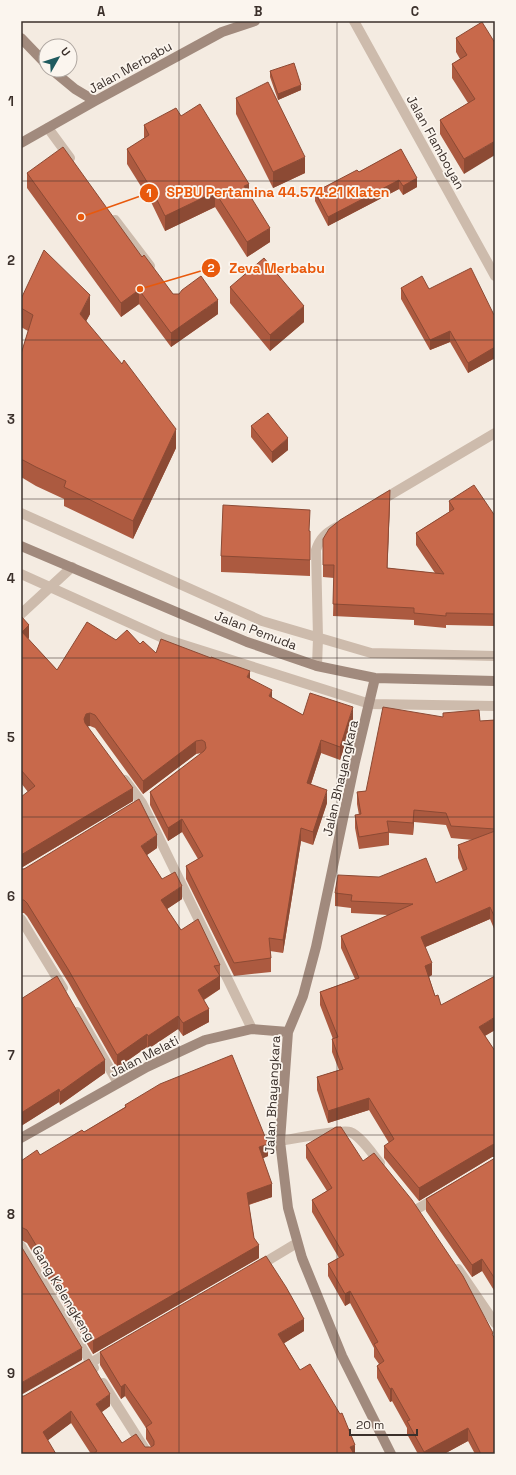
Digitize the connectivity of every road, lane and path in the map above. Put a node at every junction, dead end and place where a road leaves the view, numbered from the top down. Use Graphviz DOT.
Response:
graph roads {
  1 [pos="255,21"];
  2 [pos="354,21"];
  3 [pos="21,38"];
  4 [pos="38,56"];
  5 [pos="62,78"];
  6 [pos="95,101"];
  7 [pos="48,128"];
  8 [pos="21,143"];
  9 [pos="75,165"];
  10 [pos="108,209"];
  11 [pos="154,272"];
  12 [pos="495,276"];
  13 [pos="495,433"];
  14 [pos="369,508"];
  15 [pos="21,513"];
  16 [pos="342,523"];
  17 [pos="21,546"];
  18 [pos="72,567"];
  19 [pos="21,574"];
  20 [pos="50,587"];
  21 [pos="21,614"];
  22 [pos="318,638"];
  23 [pos="495,656"];
  24 [pos="317,666"];
  25 [pos="376,678"];
  26 [pos="495,681"];
  27 [pos="370,704"];
  28 [pos="495,706"];
  29 [pos="120,774"];
  30 [pos="21,919"];
  31 [pos="252,1029"];
  32 [pos="288,1032"];
  33 [pos="118,1083"];
  34 [pos="21,1138"];
  35 [pos="280,1141"];
  36 [pos="384,1168"];
  37 [pos="450,1190"];
  38 [pos="417,1209"];
  39 [pos="298,1243"];
  40 [pos="21,1246"];
  41 [pos="452,1260"];
  42 [pos="249,1271"];
  43 [pos="495,1323"];
  44 [pos="118,1347"];
  45 [pos="91,1363"];
  46 [pos="72,1374"];
  47 [pos="148,1454"];
  48 [pos="391,1454"];
  1 -- 6 [label="street, Jalan Merbabu"];
  2 -- 12 [label="street, Jalan Flamboyan"];
  3 -- 4 [label="street"];
  5 -- 6 [label="street"];
  6 -- 7 [label="street, Jalan Merbabu"];
  7 -- 8 [label="street, Jalan Merbabu"];
  7 -- 9 [label="street"];
  10 -- 11 [label="street"];
  13 -- 14 [label="street"];
  15 -- 22 [label="street"];
  16 -- 22 [label="street"];
  17 -- 18 [label="street, Jalan Pemuda"];
  18 -- 20 [label="street"];
  18 -- 24 [label="street, Jalan Pemuda"];
  19 -- 20 [label="street"];
  20 -- 21 [label="street"];
  20 -- 27 [label="street"];
  22 -- 23 [label="street"];
  22 -- 24 [label="street"];
  24 -- 25 [label="street, Jalan Pemuda"];
  25 -- 26 [label="street, Jalan Pemuda"];
  25 -- 27 [label="street, Jalan Bhayangkara"];
  27 -- 28 [label="street"];
  27 -- 32 [label="street, Jalan Bhayangkara"];
  29 -- 31 [label="street"];
  30 -- 33 [label="street"];
  31 -- 32 [label="street, Jalan Melati"];
  31 -- 33 [label="street, Jalan Melati"];
  32 -- 35 [label="street, Jalan Bhayangkara"];
  33 -- 34 [label="street, Jalan Melati"];
  35 -- 36 [label="street"];
  35 -- 39 [label="street, Jalan Bhayangkara"];
  37 -- 38 [label="street"];
  39 -- 42 [label="street"];
  39 -- 48 [label="street, Jalan Bhayangkara"];
  40 -- 45 [label="street, Gang Kelengkeng"];
  41 -- 43 [label="street"];
  44 -- 45 [label="street"];
  45 -- 46 [label="street"];
  45 -- 47 [label="street, Gang Kelengkeng"];
}
